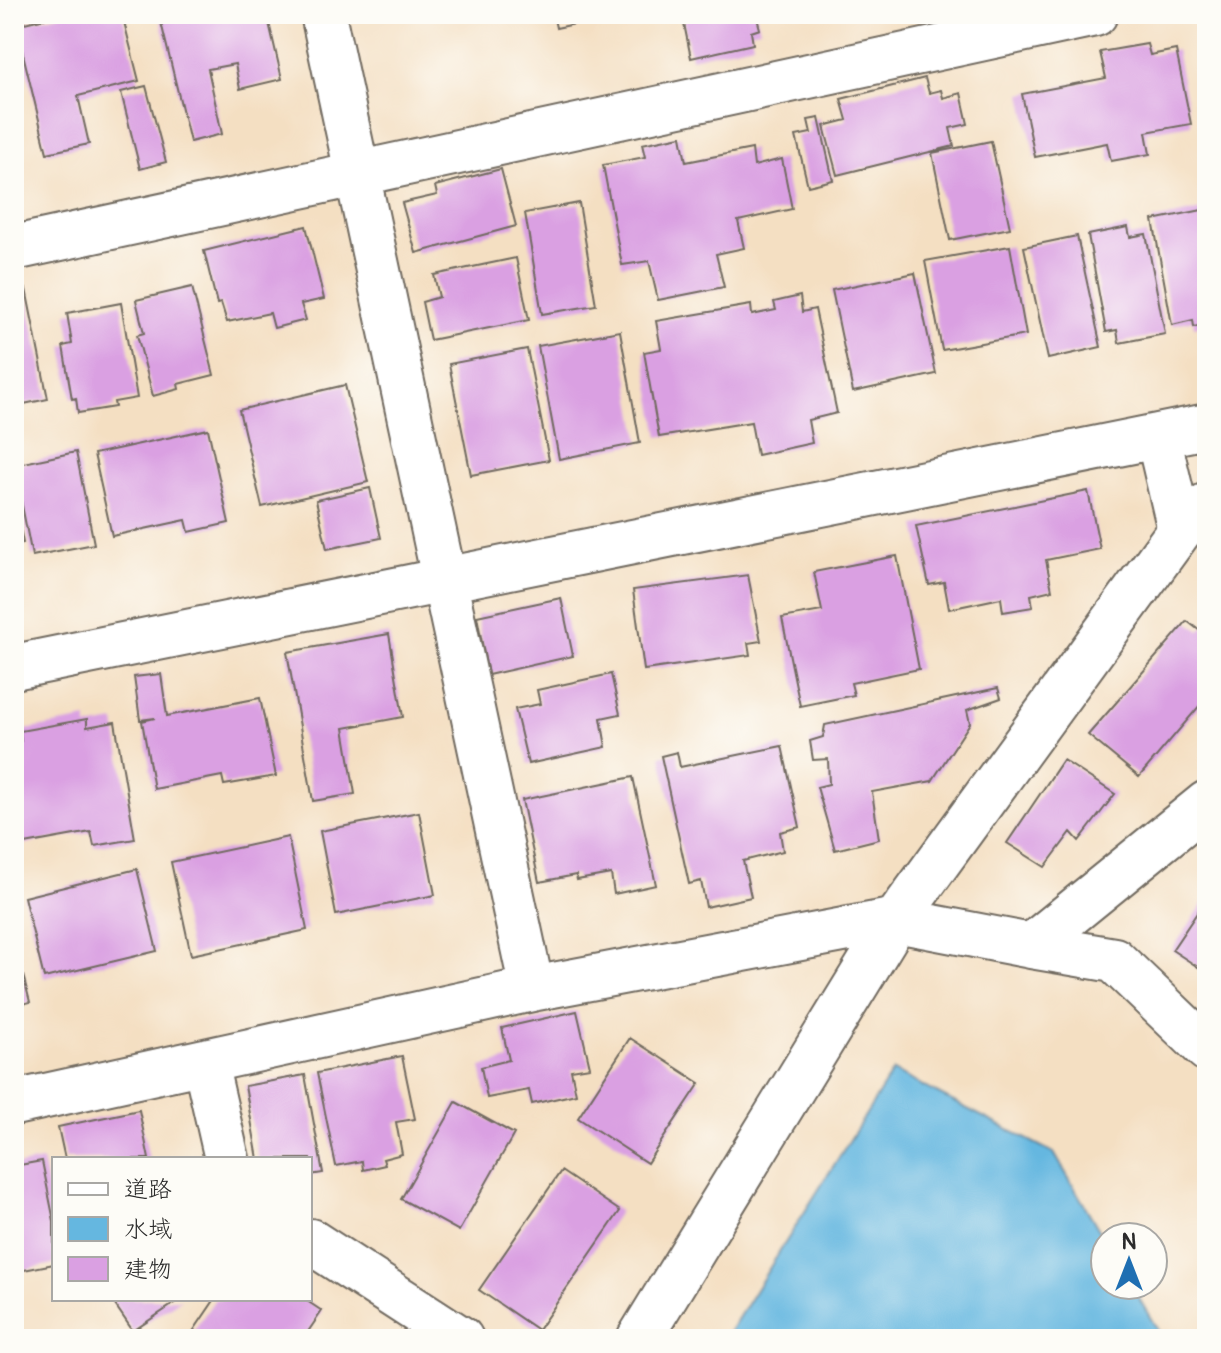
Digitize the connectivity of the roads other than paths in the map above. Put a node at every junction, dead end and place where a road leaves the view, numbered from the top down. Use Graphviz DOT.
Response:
graph roads {
  1 [pos="323,14"];
  2 [pos="1095,14"];
  3 [pos="358,175"];
  4 [pos="14,248"];
  5 [pos="1207,426"];
  6 [pos="1158,436"];
  7 [pos="1193,517"];
  8 [pos="444,581"];
  9 [pos="14,667"];
  10 [pos="1200,818"];
  11 [pos="896,920"];
  12 [pos="1031,946"];
  13 [pos="532,989"];
  14 [pos="1207,1049"];
  15 [pos="205,1062"];
  16 [pos="14,1103"];
  17 [pos="227,1157"];
  18 [pos="312,1242"];
  19 [pos="461,1339"];
  20 [pos="639,1339"];
  1 -- 3 [label="street"];
  2 -- 3 [label="street"];
  3 -- 4 [label="street"];
  3 -- 8 [label="street"];
  5 -- 6 [label="street"];
  6 -- 7 [label="street"];
  6 -- 8 [label="street"];
  7 -- 11 [label="street"];
  8 -- 9 [label="street"];
  8 -- 13 [label="street"];
  10 -- 12 [label="street"];
  11 -- 12 [label="street"];
  11 -- 13 [label="street"];
  11 -- 20 [label="street"];
  12 -- 14 [label="street"];
  13 -- 15 [label="street"];
  15 -- 16 [label="street"];
  15 -- 17 [label="street"];
  18 -- 19 [label="street"];
}
